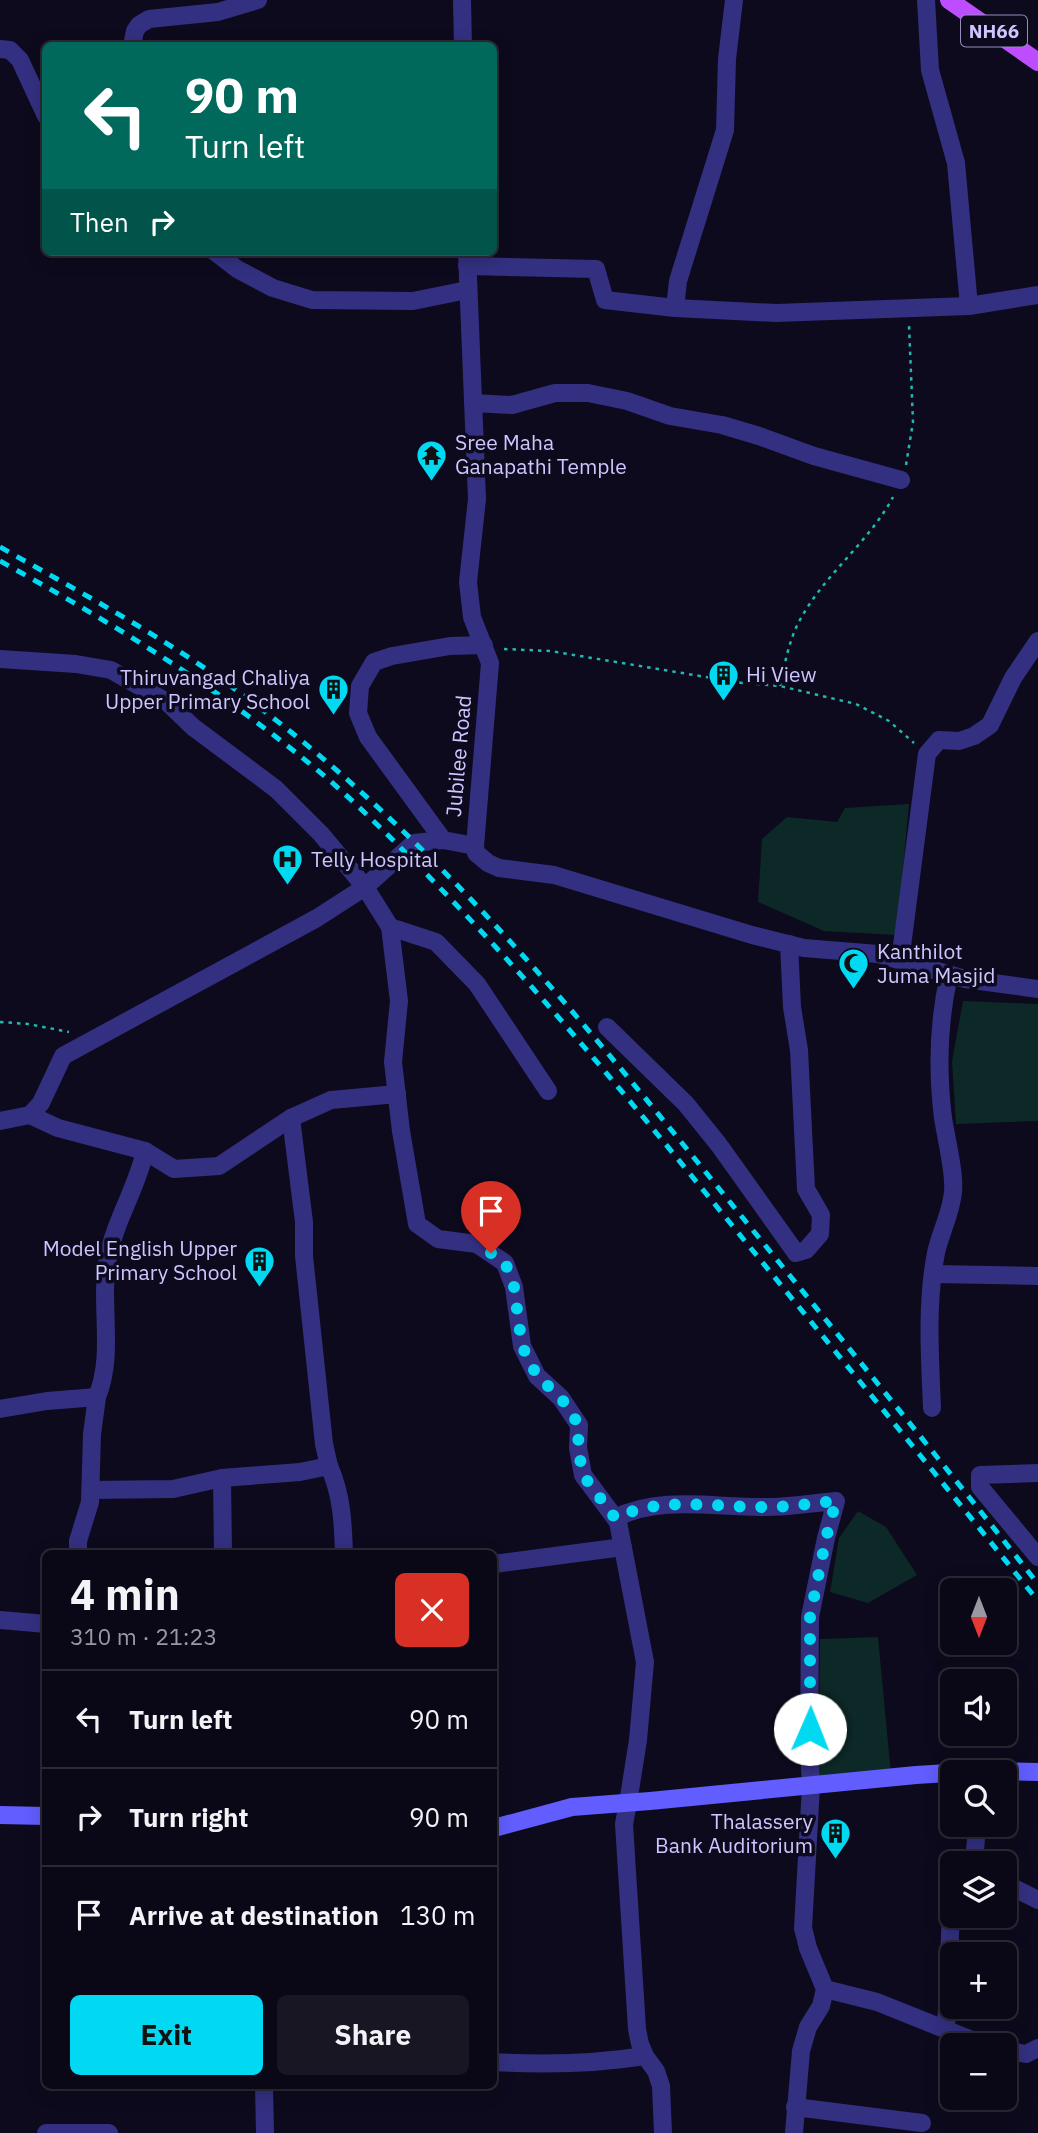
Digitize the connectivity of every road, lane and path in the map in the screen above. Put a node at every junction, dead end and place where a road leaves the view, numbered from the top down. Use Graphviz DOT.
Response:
graph roads {
  1 [pos="258,0"];
  2 [pos="462,0"];
  3 [pos="734,0"];
  4 [pos="926,0"];
  5 [pos="949,0"];
  6 [pos="133,42"];
  7 [pos="463,42"];
  8 [pos="0,49"];
  9 [pos="1038,62"];
  10 [pos="42,107"];
  11 [pos="220,256"];
  12 [pos="467,259"];
  13 [pos="467,290"];
  14 [pos="1038,295"];
  15 [pos="970,306"];
  16 [pos="676,308"];
  17 [pos="908,308"];
  18 [pos="473,403"];
  19 [pos="901,480"];
  20 [pos="1038,640"];
  21 [pos="484,645"];
  22 [pos="0,659"];
  23 [pos="780,686"];
  24 [pos="927,754"];
  25 [pos="443,840"];
  26 [pos="475,846"];
  27 [pos="365,887"];
  28 [pos="390,927"];
  29 [pos="789,944"];
  30 [pos="900,961"];
  31 [pos="949,975"];
  32 [pos="1038,989"];
  33 [pos="0,1022"];
  34 [pos="607,1027"];
  35 [pos="69,1032"];
  36 [pos="548,1091"];
  37 [pos="397,1094"];
  38 [pos="30,1115"];
  39 [pos="291,1118"];
  40 [pos="0,1121"];
  41 [pos="145,1151"];
  42 [pos="934,1274"];
  43 [pos="1038,1276"];
  44 [pos="97,1397"];
  45 [pos="932,1408"];
  46 [pos="0,1409"];
  47 [pos="329,1466"];
  48 [pos="1038,1473"];
  49 [pos="222,1478"];
  50 [pos="91,1490"];
  51 [pos="615,1518"];
  52 [pos="623,1546"];
  53 [pos="78,1550"];
  54 [pos="223,1550"];
  55 [pos="344,1550"];
  56 [pos="1038,1557"];
  57 [pos="497,1564"];
  58 [pos="0,1620"];
  59 [pos="42,1623"];
  60 [pos="1017,1772"];
  61 [pos="1038,1772"];
  62 [pos="940,1775"];
  63 [pos="811,1786"];
  64 [pos="628,1803"];
  65 [pos="0,1815"];
  66 [pos="42,1816"];
  67 [pos="497,1827"];
  68 [pos="1017,1890"];
  69 [pos="1038,1900"];
  70 [pos="950,1928"];
  71 [pos="825,1989"];
  72 [pos="946,2029"];
  73 [pos="956,2033"];
  74 [pos="1038,2048"];
  75 [pos="1017,2052"];
  76 [pos="645,2056"];
  77 [pos="497,2062"];
  78 [pos="264,2089"];
  79 [pos="795,2107"];
  80 [pos="922,2123"];
  81 [pos="46,2133"];
  82 [pos="109,2133"];
  83 [pos="265,2133"];
  84 [pos="663,2133"];
  85 [pos="794,2133"];
  1 -- 6 [label="street"];
  2 -- 7 [label="street"];
  3 -- 16 [label="street"];
  4 -- 15 [label="street"];
  5 -- 9 [label="main road, NH66"];
  8 -- 10 [label="street"];
  11 -- 13 [label="street"];
  12 -- 13 [label="street, Jubilee Road"];
  12 -- 16 [label="street"];
  13 -- 18 [label="street, Jubilee Road"];
  14 -- 15 [label="street"];
  15 -- 17 [label="street"];
  16 -- 17 [label="street"];
  17 -- 19 [label="path"];
  18 -- 19 [label="street"];
  18 -- 21 [label="street, Jubilee Road"];
  19 -- 23 [label="path"];
  20 -- 24 [label="street"];
  21 -- 23 [label="path"];
  21 -- 25 [label="street"];
  21 -- 26 [label="street, Jubilee Road"];
  22 -- 27 [label="street"];
  23 -- 24 [label="path"];
  24 -- 30 [label="street"];
  25 -- 26 [label="street"];
  25 -- 27 [label="street"];
  26 -- 29 [label="street, Jubilee Road"];
  27 -- 28 [label="street"];
  27 -- 38 [label="street"];
  28 -- 36 [label="street"];
  28 -- 37 [label="street"];
  29 -- 30 [label="street, Jubilee Road"];
  29 -- 34 [label="street"];
  30 -- 31 [label="street, Jubilee Road"];
  31 -- 32 [label="street, Jubilee Road"];
  31 -- 42 [label="street"];
  33 -- 35 [label="path"];
  37 -- 39 [label="street"];
  37 -- 51 [label="street"];
  38 -- 40 [label="street"];
  38 -- 41 [label="street"];
  39 -- 41 [label="street"];
  39 -- 47 [label="street"];
  41 -- 44 [label="street"];
  42 -- 43 [label="street"];
  42 -- 45 [label="street"];
  44 -- 46 [label="street"];
  44 -- 50 [label="street"];
  47 -- 49 [label="street"];
  47 -- 55 [label="street"];
  48 -- 56 [label="street"];
  49 -- 50 [label="street"];
  49 -- 54 [label="street"];
  50 -- 53 [label="street"];
  51 -- 52 [label="street"];
  51 -- 63 [label="street"];
  52 -- 57 [label="street"];
  52 -- 64 [label="street"];
  58 -- 59 [label="street"];
  60 -- 61 [label="main road"];
  62 -- 63 [label="main road"];
  63 -- 64 [label="main road"];
  63 -- 71 [label="street"];
  64 -- 67 [label="main road"];
  64 -- 76 [label="street"];
  65 -- 66 [label="main road"];
  68 -- 69 [label="street"];
  70 -- 72 [label="street"];
  71 -- 72 [label="street"];
  71 -- 79 [label="street"];
  72 -- 73 [label="street"];
  74 -- 75 [label="street"];
  76 -- 77 [label="street"];
  76 -- 84 [label="street"];
  78 -- 83 [label="street"];
  79 -- 80 [label="street"];
  79 -- 85 [label="street"];
  81 -- 82 [label="street"];
}
